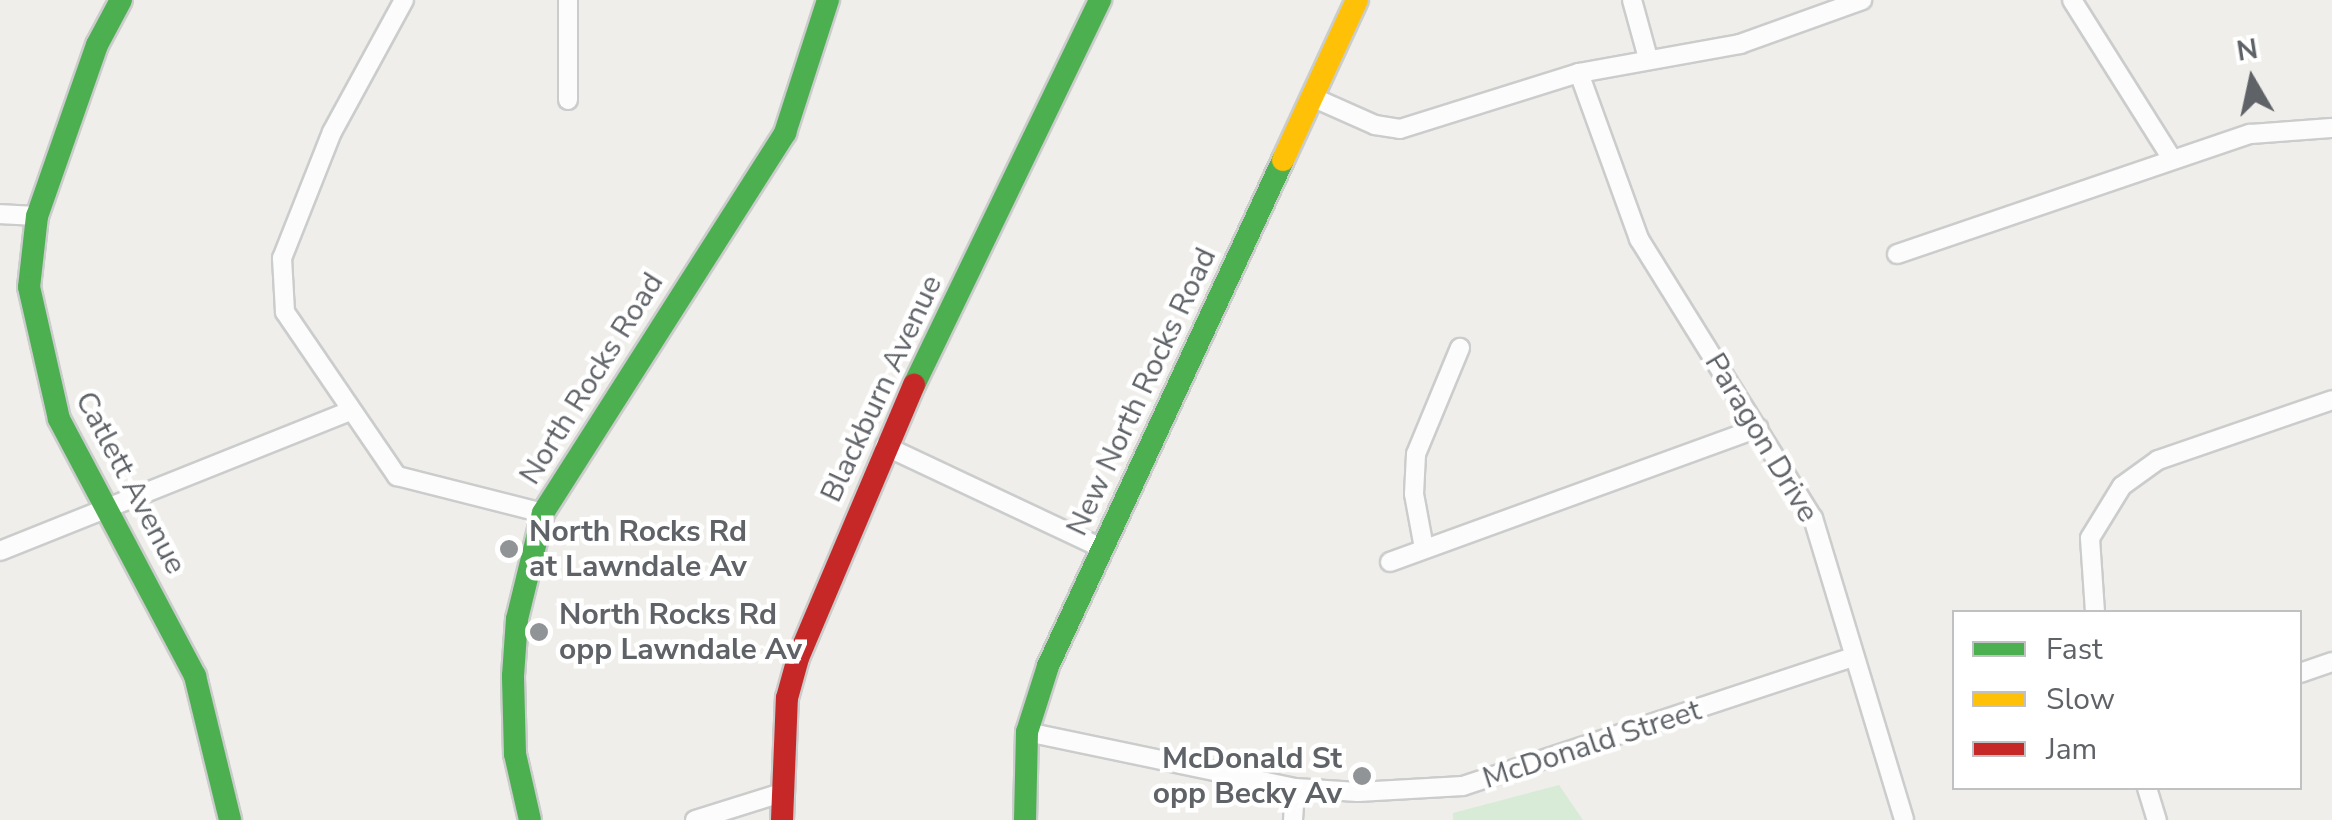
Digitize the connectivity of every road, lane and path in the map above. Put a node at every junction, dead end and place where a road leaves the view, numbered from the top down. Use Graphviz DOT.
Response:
graph roads {
  1 [pos="121,0"];
  2 [pos="404,0"];
  3 [pos="568,0"];
  4 [pos="828,0"];
  5 [pos="1100,0"];
  6 [pos="1357,0"];
  7 [pos="1632,0"];
  8 [pos="1862,0"];
  9 [pos="2072,0"];
  10 [pos="1648,58"];
  11 [pos="1579,73"];
  12 [pos="1312,97"];
  13 [pos="568,100"];
  14 [pos="2332,128"];
  15 [pos="2172,159"];
  16 [pos="0,214"];
  17 [pos="37,216"];
  18 [pos="1898,254"];
  19 [pos="1460,348"];
  20 [pos="2332,400"];
  21 [pos="348,412"];
  22 [pos="1758,428"];
  23 [pos="885,446"];
  24 [pos="108,508"];
  25 [pos="543,513"];
  26 [pos="1102,548"];
  27 [pos="1424,548"];
  28 [pos="0,551"];
  29 [pos="1390,562"];
  30 [pos="2094,610"];
  31 [pos="1854,658"];
  32 [pos="2332,662"];
  33 [pos="2302,672"];
  34 [pos="1028,732"];
  35 [pos="1295,788"];
  36 [pos="2148,790"];
  37 [pos="778,794"];
  38 [pos="230,820"];
  39 [pos="530,820"];
  40 [pos="695,820"];
  41 [pos="782,820"];
  42 [pos="1025,820"];
  43 [pos="1293,820"];
  44 [pos="1904,820"];
  45 [pos="2156,820"];
  1 -- 17 [label="street, Catlett Avenue"];
  2 -- 21 [label="street"];
  3 -- 13 [label="street"];
  4 -- 25 [label="street, North Rocks Road"];
  5 -- 23 [label="street, Blackburn Avenue"];
  6 -- 12 [label="street, New North Rocks Road"];
  7 -- 10 [label="street"];
  8 -- 10 [label="street"];
  9 -- 15 [label="street"];
  10 -- 11 [label="street"];
  11 -- 12 [label="street"];
  11 -- 22 [label="street, Paragon Drive"];
  12 -- 26 [label="street, New North Rocks Road"];
  14 -- 15 [label="street"];
  15 -- 18 [label="street"];
  16 -- 17 [label="street"];
  17 -- 24 [label="street, Catlett Avenue"];
  19 -- 27 [label="street"];
  20 -- 30 [label="street"];
  21 -- 24 [label="street"];
  21 -- 25 [label="street"];
  22 -- 27 [label="street"];
  22 -- 31 [label="street, Paragon Drive"];
  23 -- 26 [label="street"];
  23 -- 37 [label="street, Blackburn Avenue"];
  24 -- 28 [label="street"];
  24 -- 38 [label="street, Catlett Avenue"];
  25 -- 39 [label="street, North Rocks Road"];
  26 -- 34 [label="street, New North Rocks Road"];
  27 -- 29 [label="street"];
  31 -- 35 [label="street, McDonald Street"];
  31 -- 44 [label="street, Paragon Drive"];
  32 -- 33 [label="street"];
  34 -- 35 [label="street, McDonald Street"];
  34 -- 42 [label="street, New North Rocks Road"];
  35 -- 43 [label="street"];
  36 -- 45 [label="street"];
  37 -- 40 [label="street"];
  37 -- 41 [label="street, Blackburn Avenue"];
}
